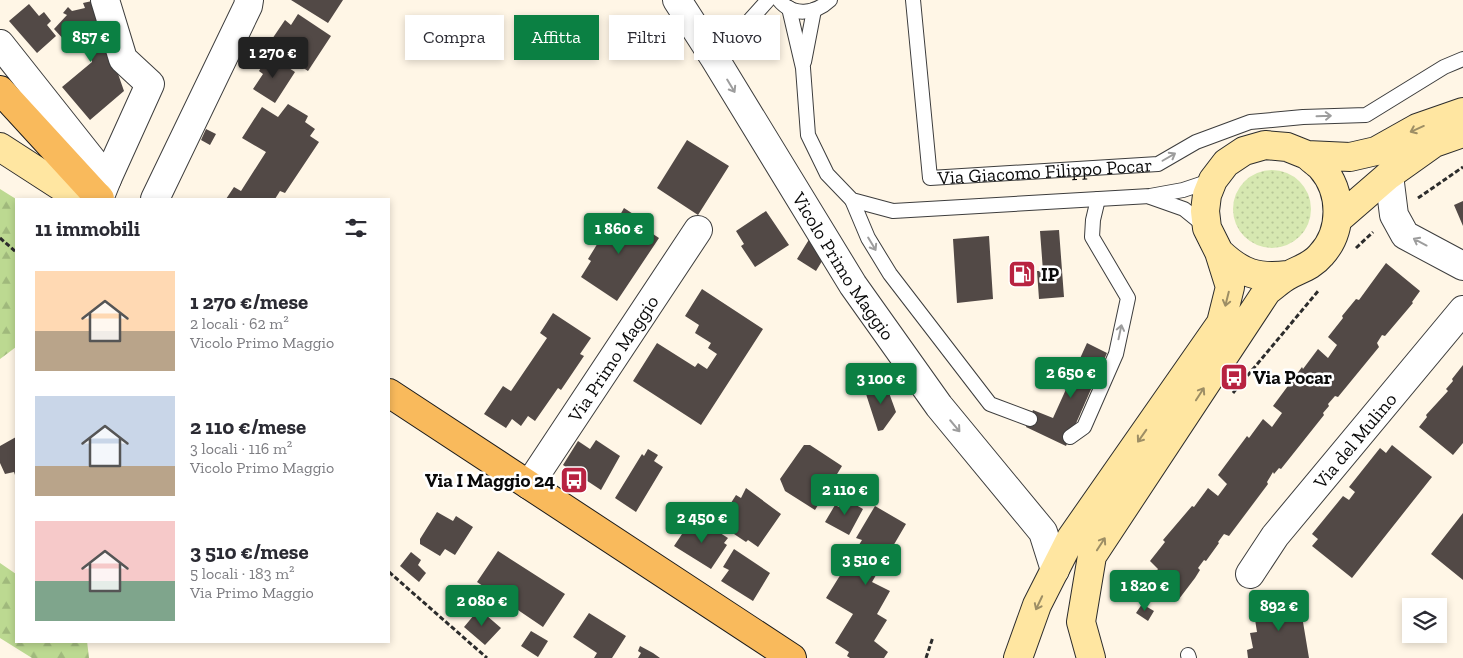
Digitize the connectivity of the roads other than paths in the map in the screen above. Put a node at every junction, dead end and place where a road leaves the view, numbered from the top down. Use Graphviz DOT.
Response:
graph roads {
  1 [pos="105,0"];
  2 [pos="249,0"];
  3 [pos="677,0"];
  4 [pos="768,0"];
  5 [pos="830,0"];
  6 [pos="913,0"];
  7 [pos="784,4"];
  8 [pos="814,10"];
  9 [pos="755,15"];
  10 [pos="694,26"];
  11 [pos="0,44"];
  12 [pos="1463,59"];
  13 [pos="716,60"];
  14 [pos="803,68"];
  15 [pos="0,90"];
  16 [pos="1463,112"];
  17 [pos="1463,133"];
  18 [pos="0,147"];
  19 [pos="1306,155"];
  20 [pos="1389,175"];
  21 [pos="1213,180"];
  22 [pos="102,192"];
  23 [pos="1150,196"];
  24 [pos="155,198"];
  25 [pos="1098,199"];
  26 [pos="852,200"];
  27 [pos="1337,220"];
  28 [pos="1207,228"];
  29 [pos="698,230"];
  30 [pos="1219,252"];
  31 [pos="1463,266"];
  32 [pos="1288,275"];
  33 [pos="1463,310"];
  34 [pos="390,394"];
  35 [pos="1030,419"];
  36 [pos="1070,437"];
  37 [pos="529,485"];
  38 [pos="1055,570"];
  39 [pos="1250,574"];
  40 [pos="792,658"];
  41 [pos="1018,658"];
  42 [pos="1091,658"];
  1 -- 22 [label="street"];
  2 -- 24 [label="street"];
  3 -- 10 [label="street, Vicolo Primo Maggio"];
  4 -- 9 [label="lane"];
  5 -- 8 [label="lane"];
  6 -- 12 [label="lane, Via Giacomo Filippo Pocar, one-way"];
  7 -- 8 [label="lane"];
  7 -- 14 [label="lane"];
  8 -- 14 [label="lane"];
  11 -- 22 [label="street"];
  13 -- 38 [label="street, Vicolo Primo Maggio, one-way"];
  14 -- 26 [label="lane"];
  15 -- 22 [label="main road"];
  16 -- 19 [label="main road, Via Giacomo Filippo Pocar, one-way"];
  17 -- 20 [label="main road, Via Giacomo Filippo Pocar"];
  18 -- 22 [label="main road"];
  19 -- 21 [label="main road, Via Giacomo Filippo Pocar"];
  19 -- 27 [label="main road, Via Giacomo Filippo Pocar"];
  20 -- 27 [label="main road, Via Giacomo Filippo Pocar"];
  31 -- 20 [label="street, one-way"];
  21 -- 23 [label="lane, Via Giacomo Filippo Pocar"];
  21 -- 28 [label="main road, Via Giacomo Filippo Pocar"];
  23 -- 25 [label="lane, Via Giacomo Filippo Pocar"];
  23 -- 28 [label="lane, Via Giacomo Filippo Pocar"];
  25 -- 26 [label="lane, Via Giacomo Filippo Pocar"];
  36 -- 25 [label="lane, Via Giacomo Filippo Pocar, one-way"];
  26 -- 35 [label="lane, one-way"];
  27 -- 32 [label="main road, Via Giacomo Filippo Pocar"];
  28 -- 30 [label="main road, Via Giacomo Filippo Pocar"];
  29 -- 37 [label="street, Via Primo Maggio"];
  30 -- 32 [label="main road, Via Giacomo Filippo Pocar"];
  30 -- 38 [label="main road, Via Giacomo Filippo Pocar, one-way"];
  42 -- 32 [label="main road, Via Giacomo Filippo Pocar, one-way"];
  33 -- 39 [label="street, Via del Mulino"];
  34 -- 37 [label="main road"];
  37 -- 40 [label="main road"];
  38 -- 41 [label="main road, Via Giacomo Filippo Pocar, one-way"];
}
